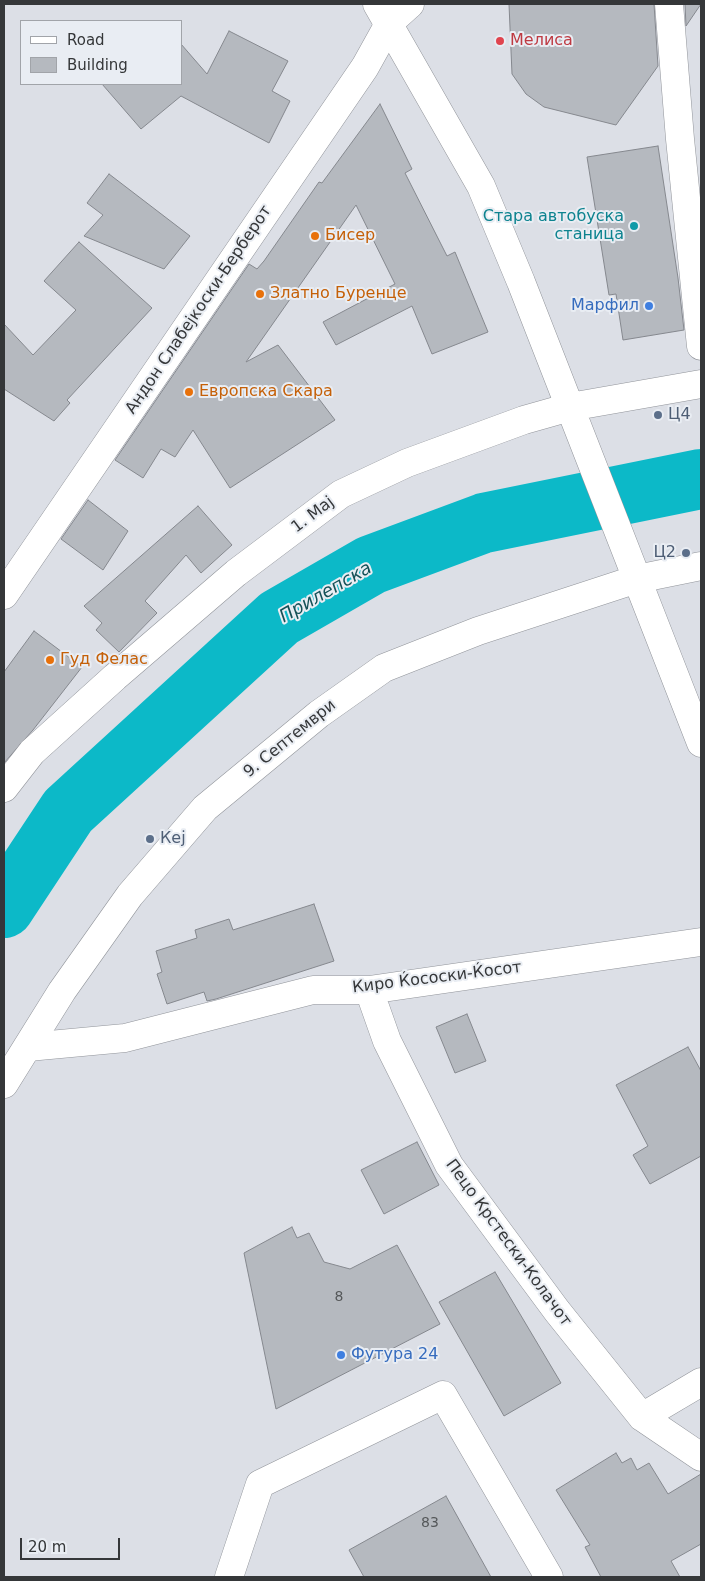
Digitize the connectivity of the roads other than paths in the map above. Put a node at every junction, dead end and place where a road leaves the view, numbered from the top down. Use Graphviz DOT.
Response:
graph roads {
  1 [pos="410,4"];
  2 [pos="669,4"];
  3 [pos="384,13"];
  4 [pos="691,139"];
  5 [pos="701,346"];
  6 [pos="701,384"];
  7 [pos="570,407"];
  8 [pos="701,566"];
  9 [pos="637,579"];
  10 [pos="4,594"];
  11 [pos="701,743"];
  12 [pos="4,788"];
  13 [pos="701,942"];
  14 [pos="369,990"];
  15 [pos="28,1047"];
  16 [pos="4,1084"];
  17 [pos="701,1382"];
  18 [pos="642,1417"];
  19 [pos="701,1457"];
  20 [pos="229,1577"];
  21 [pos="549,1577"];
  1 -- 3 [label="street, Андон Слабејкоски-Берберот"];
  2 -- 4 [label="street"];
  3 -- 7 [label="street"];
  3 -- 10 [label="street, Андон Слабејкоски-Берберот"];
  4 -- 5 [label="street"];
  6 -- 7 [label="street, 1. Мај"];
  7 -- 9 [label="street"];
  7 -- 12 [label="street, 1. Мај"];
  8 -- 9 [label="street, 9. Септември"];
  9 -- 11 [label="street"];
  9 -- 15 [label="street, 9. Септември"];
  13 -- 14 [label="street, Киро Ќососки-Ќосот"];
  14 -- 15 [label="street, Киро Ќососки-Ќосот"];
  14 -- 18 [label="street, Пецо Крстески-Колачот"];
  15 -- 16 [label="street, 9. Септември"];
  17 -- 18 [label="street"];
  18 -- 19 [label="street, Пецо Крстески-Колачот"];
  20 -- 21 [label="street"];
}
